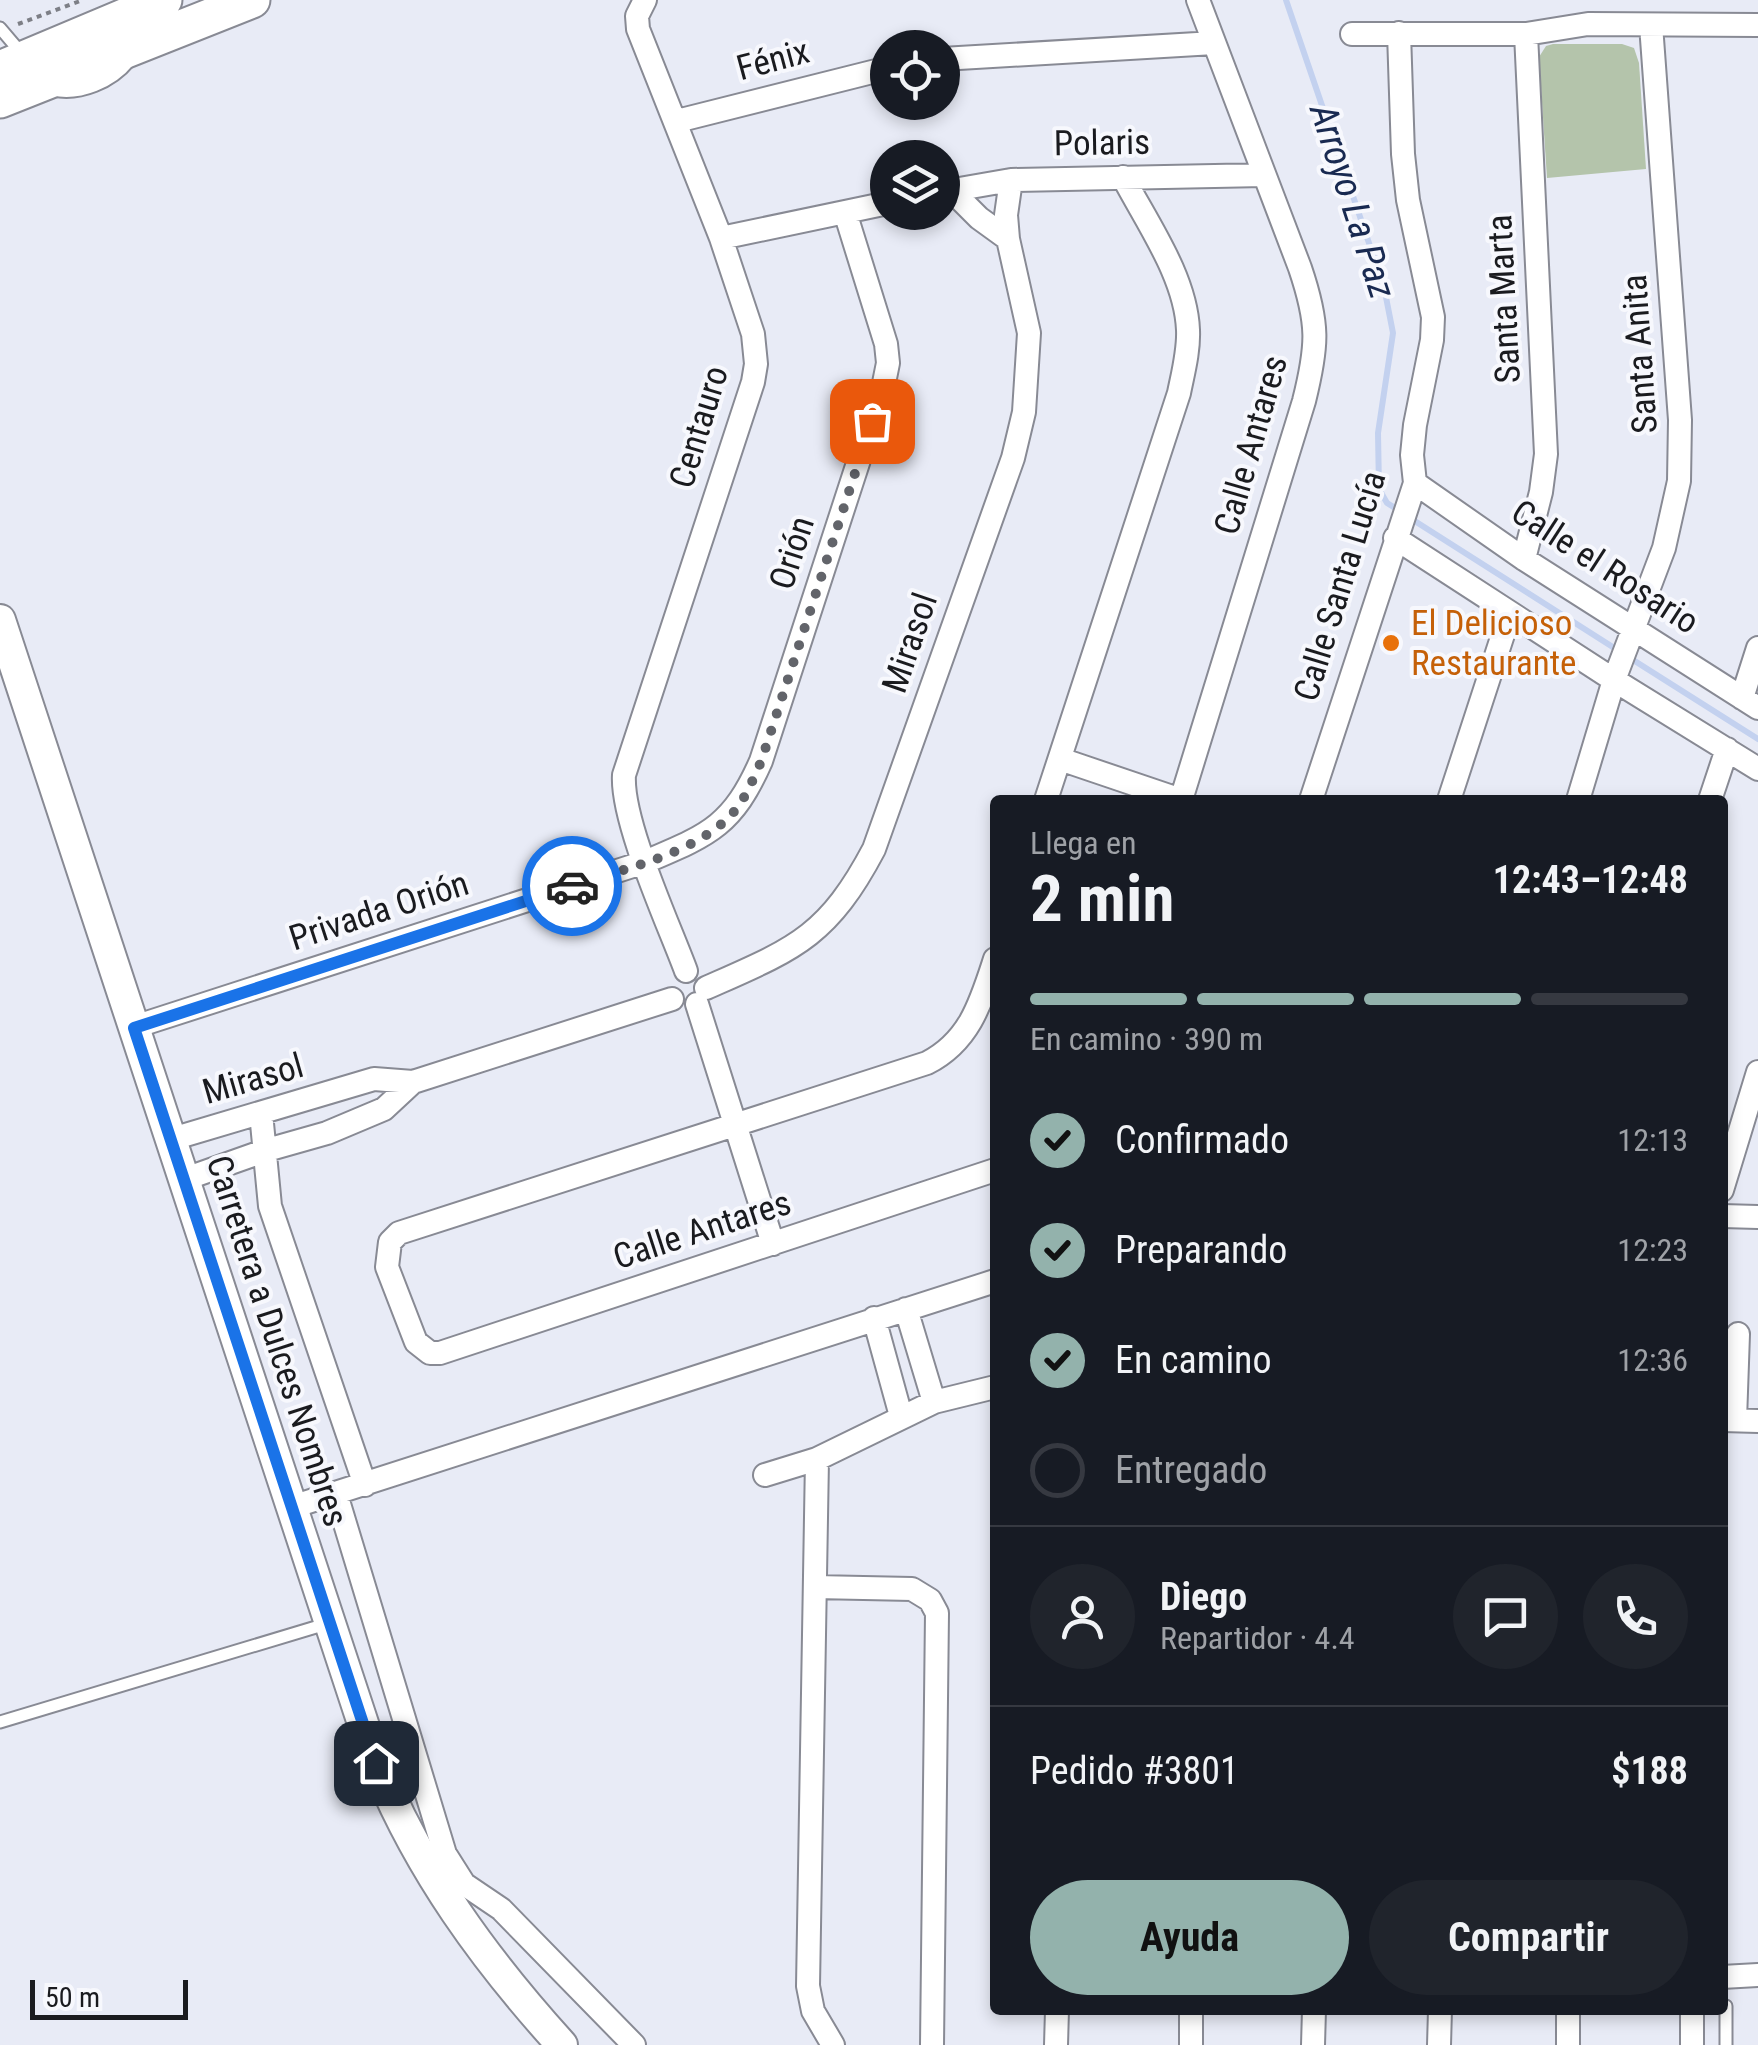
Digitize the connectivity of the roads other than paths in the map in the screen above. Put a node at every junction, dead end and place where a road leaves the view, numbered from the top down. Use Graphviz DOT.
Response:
graph roads {
  1 [pos="110,0"];
  2 [pos="164,0"];
  3 [pos="252,0"];
  4 [pos="1198,0"];
  5 [pos="1588,0"];
  6 [pos="1627,0"];
  7 [pos="641,8"];
  8 [pos="1588,24"];
  9 [pos="1640,25"];
  10 [pos="1758,25"];
  11 [pos="1398,33"];
  12 [pos="1352,34"];
  13 [pos="1526,34"];
  14 [pos="1214,43"];
  15 [pos="10,51"];
  16 [pos="960,59"];
  17 [pos="870,73"];
  18 [pos="0,100"];
  19 [pos="677,122"];
  20 [pos="1264,175"];
  21 [pos="1124,177"];
  22 [pos="1011,180"];
  23 [pos="960,189"];
  24 [pos="960,202"];
  25 [pos="870,207"];
  26 [pos="845,212"];
  27 [pos="721,238"];
  28 [pos="1008,239"];
  29 [pos="1414,486"];
  30 [pos="1396,534"];
  31 [pos="1524,559"];
  32 [pos="1510,613"];
  33 [pos="0,620"];
  34 [pos="1631,631"];
  35 [pos="1758,648"];
  36 [pos="1616,675"];
  37 [pos="1750,703"];
  38 [pos="1727,749"];
  39 [pos="1060,759"];
  40 [pos="1758,768"];
  41 [pos="1048,795"];
  42 [pos="1166,795"];
  43 [pos="1183,795"];
  44 [pos="1312,795"];
  45 [pos="1451,795"];
  46 [pos="1580,795"];
  47 [pos="1712,795"];
  48 [pos="645,862"];
  49 [pos="686,971"];
  50 [pos="990,973"];
  51 [pos="701,996"];
  52 [pos="672,999"];
  53 [pos="134,1028"];
  54 [pos="1758,1072"];
  55 [pos="413,1082"];
  56 [pos="261,1113"];
  57 [pos="734,1125"];
  58 [pos="172,1139"];
  59 [pos="267,1150"];
  60 [pos="1728,1170"];
  61 [pos="990,1172"];
  62 [pos="185,1180"];
  63 [pos="1728,1216"];
  64 [pos="1758,1217"];
  65 [pos="773,1244"];
  66 [pos="990,1283"];
  67 [pos="906,1308"];
  68 [pos="874,1318"];
  69 [pos="1740,1333"];
  70 [pos="990,1388"];
  71 [pos="934,1402"];
  72 [pos="901,1416"];
  73 [pos="1738,1421"];
  74 [pos="817,1458"];
  75 [pos="766,1476"];
  76 [pos="365,1485"];
  77 [pos="336,1494"];
  78 [pos="292,1507"];
  79 [pos="815,1587"];
  80 [pos="330,1623"];
  81 [pos="0,1722"];
  82 [pos="1758,1975"];
  83 [pos="1728,1977"];
  84 [pos="1057,2015"];
  85 [pos="1191,2015"];
  86 [pos="1314,2015"];
  87 [pos="1440,2015"];
  88 [pos="1568,2015"];
  89 [pos="1692,2015"];
  90 [pos="1726,2015"];
  91 [pos="562,2045"];
  92 [pos="634,2045"];
  93 [pos="833,2045"];
  94 [pos="932,2045"];
  95 [pos="1056,2045"];
  96 [pos="1191,2045"];
  97 [pos="1313,2045"];
  98 [pos="1440,2045"];
  99 [pos="1568,2045"];
  100 [pos="1692,2045"];
  101 [pos="1726,2045"];
  1 -- 15 [label="main road"];
  2 -- 15 [label="main road"];
  3 -- 15 [label="main road"];
  4 -- 14 [label="street, Calle Antares"];
  5 -- 8 [label="street"];
  6 -- 9 [label="street, Santa Anita"];
  7 -- 19 [label="street, Centauro"];
  8 -- 9 [label="street"];
  8 -- 13 [label="street"];
  9 -- 10 [label="street"];
  9 -- 34 [label="street, Santa Anita"];
  11 -- 12 [label="street"];
  11 -- 13 [label="street"];
  11 -- 29 [label="street, Calle Santa Lucía"];
  13 -- 31 [label="street, Santa Marta"];
  14 -- 16 [label="street"];
  14 -- 20 [label="street, Calle Antares"];
  15 -- 18 [label="main road"];
  17 -- 19 [label="street, Fénix"];
  19 -- 27 [label="street, Centauro"];
  20 -- 21 [label="street, Polaris"];
  20 -- 43 [label="street, Calle Antares"];
  21 -- 22 [label="street, Polaris"];
  21 -- 39 [label="street"];
  22 -- 23 [label="street, Polaris"];
  22 -- 28 [label="street, Mirasol"];
  24 -- 28 [label="street"];
  25 -- 26 [label="street"];
  26 -- 27 [label="street"];
  26 -- 48 [label="street, Orión"];
  27 -- 48 [label="street, Centauro"];
  28 -- 51 [label="street, Mirasol"];
  29 -- 30 [label="street, Calle Santa Lucía"];
  29 -- 31 [label="street, Calle el Rosario"];
  30 -- 32 [label="street"];
  30 -- 44 [label="street, Calle Santa Lucía"];
  31 -- 34 [label="street, Calle el Rosario"];
  32 -- 36 [label="street"];
  32 -- 45 [label="street"];
  33 -- 53 [label="main road, Carretera a Dulces Nombres"];
  34 -- 36 [label="street, Santa Anita"];
  34 -- 37 [label="street, Calle el Rosario"];
  35 -- 37 [label="street"];
  36 -- 38 [label="street"];
  36 -- 46 [label="street, Santa Anita"];
  38 -- 40 [label="street"];
  38 -- 47 [label="street"];
  39 -- 41 [label="street"];
  39 -- 42 [label="street"];
  48 -- 49 [label="street, Centauro"];
  48 -- 53 [label="street, Privada Orión"];
  49 -- 51 [label="street"];
  49 -- 52 [label="street"];
  50 -- 57 [label="street"];
  51 -- 52 [label="street"];
  51 -- 57 [label="street"];
  52 -- 55 [label="street, Mirasol"];
  53 -- 58 [label="main road, Carretera a Dulces Nombres"];
  54 -- 60 [label="street"];
  55 -- 56 [label="street, Mirasol"];
  55 -- 59 [label="street, Mirasol"];
  56 -- 58 [label="street, Mirasol"];
  56 -- 59 [label="street"];
  57 -- 65 [label="street"];
  57 -- 65 [label="street, Calle Antares"];
  58 -- 62 [label="main road, Carretera a Dulces Nombres"];
  59 -- 62 [label="street, Mirasol"];
  59 -- 76 [label="street"];
  61 -- 65 [label="street, Calle Antares"];
  62 -- 78 [label="main road, Carretera a Dulces Nombres"];
  63 -- 64 [label="street"];
  66 -- 67 [label="street"];
  67 -- 68 [label="street"];
  67 -- 71 [label="street"];
  68 -- 72 [label="street"];
  68 -- 76 [label="street"];
  69 -- 73 [label="street"];
  70 -- 71 [label="street"];
  71 -- 72 [label="street"];
  72 -- 74 [label="street"];
  74 -- 75 [label="street"];
  74 -- 79 [label="street"];
  76 -- 77 [label="street"];
  77 -- 78 [label="street"];
  77 -- 92 [label="street"];
  78 -- 80 [label="main road, Carretera a Dulces Nombres"];
  79 -- 93 [label="street"];
  79 -- 94 [label="street"];
  80 -- 81 [label="lane"];
  80 -- 91 [label="main road, Carretera a Dulces Nombres"];
  82 -- 83 [label="street"];
  84 -- 95 [label="street"];
  85 -- 96 [label="street"];
  86 -- 97 [label="street"];
  87 -- 98 [label="street"];
  88 -- 99 [label="street"];
  89 -- 100 [label="street"];
  90 -- 101 [label="lane"];
}
